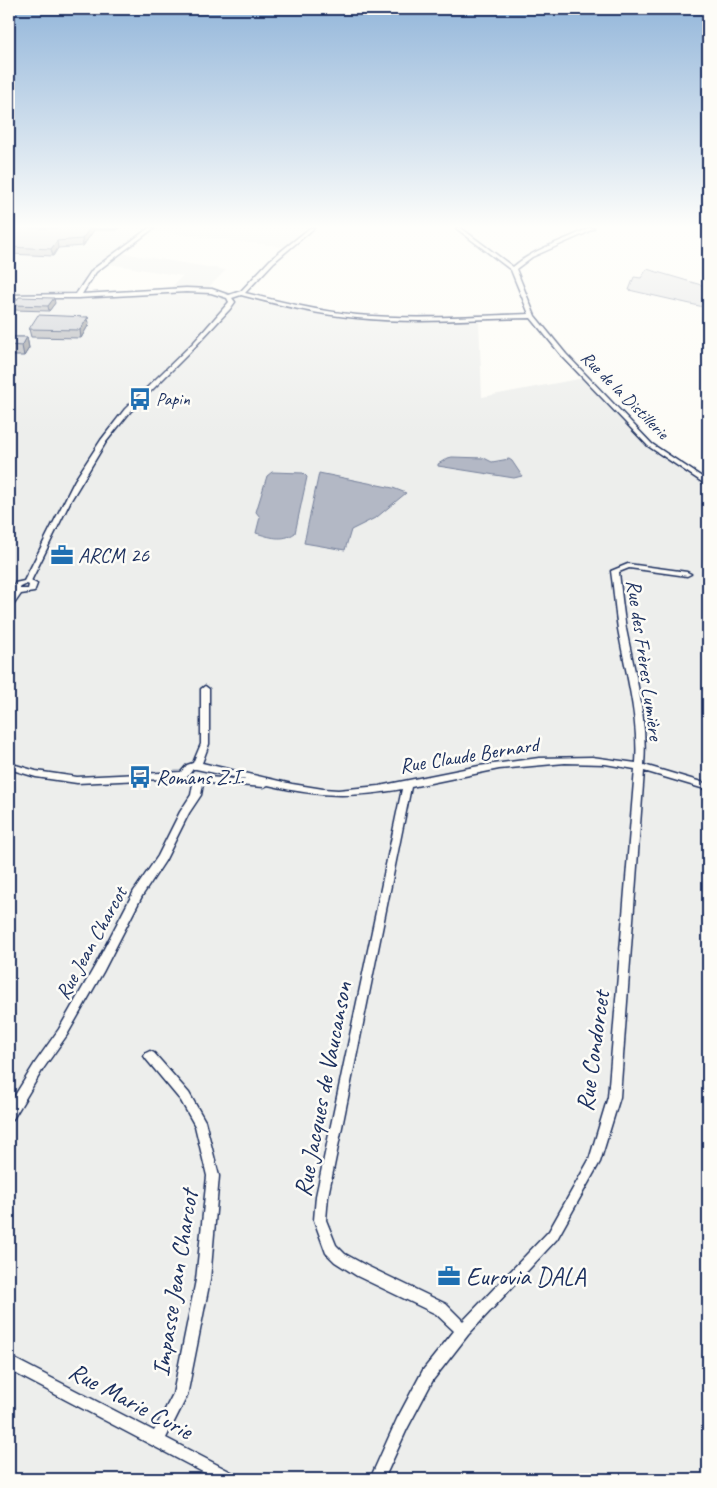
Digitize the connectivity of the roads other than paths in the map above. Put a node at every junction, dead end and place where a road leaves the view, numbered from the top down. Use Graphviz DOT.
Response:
graph roads {
  1 [pos="229,297"];
  2 [pos="259,297"];
  3 [pos="524,297"];
  4 [pos="532,316"];
  5 [pos="708,484"];
  6 [pos="687,574"];
  7 [pos="27,582"];
  8 [pos="15,588"];
  9 [pos="9,605"];
  10 [pos="205,689"];
  11 [pos="9,766"];
  12 [pos="198,766"];
  13 [pos="208,768"];
  14 [pos="640,768"];
  15 [pos="184,775"];
  16 [pos="203,782"];
  17 [pos="407,785"];
  18 [pos="294,787"];
  19 [pos="708,787"];
  20 [pos="150,1056"];
  21 [pos="9,1115"];
  22 [pos="463,1330"];
  23 [pos="9,1363"];
  24 [pos="157,1440"];
  25 [pos="230,1479"];
  26 [pos="377,1479"];
  1 -- 7 [label="street"];
  2 -- 4 [label="street"];
  3 -- 4 [label="street, Rue de la Distillerie"];
  4 -- 5 [label="street, Rue de la Distillerie"];
  6 -- 14 [label="street, Rue des Frères Lumière"];
  7 -- 8 [label="street"];
  8 -- 9 [label="street"];
  10 -- 12 [label="street"];
  11 -- 15 [label="street"];
  12 -- 13 [label="street"];
  12 -- 15 [label="street"];
  13 -- 16 [label="street"];
  13 -- 18 [label="street"];
  14 -- 17 [label="street, Rue Claude Bernard"];
  14 -- 19 [label="street, Rue Claude Bernard"];
  14 -- 22 [label="street, Rue Condorcet"];
  15 -- 16 [label="street"];
  16 -- 18 [label="street"];
  16 -- 21 [label="street, Rue Jean Charcot"];
  17 -- 18 [label="street, Rue Claude Bernard"];
  17 -- 22 [label="street, Rue Jacques de Vaucanson"];
  20 -- 24 [label="street, Impasse Jean Charcot"];
  22 -- 26 [label="street, Rue Condorcet"];
  23 -- 24 [label="street, Rue Marie Curie"];
  24 -- 25 [label="street, Rue Marie Curie"];
}
